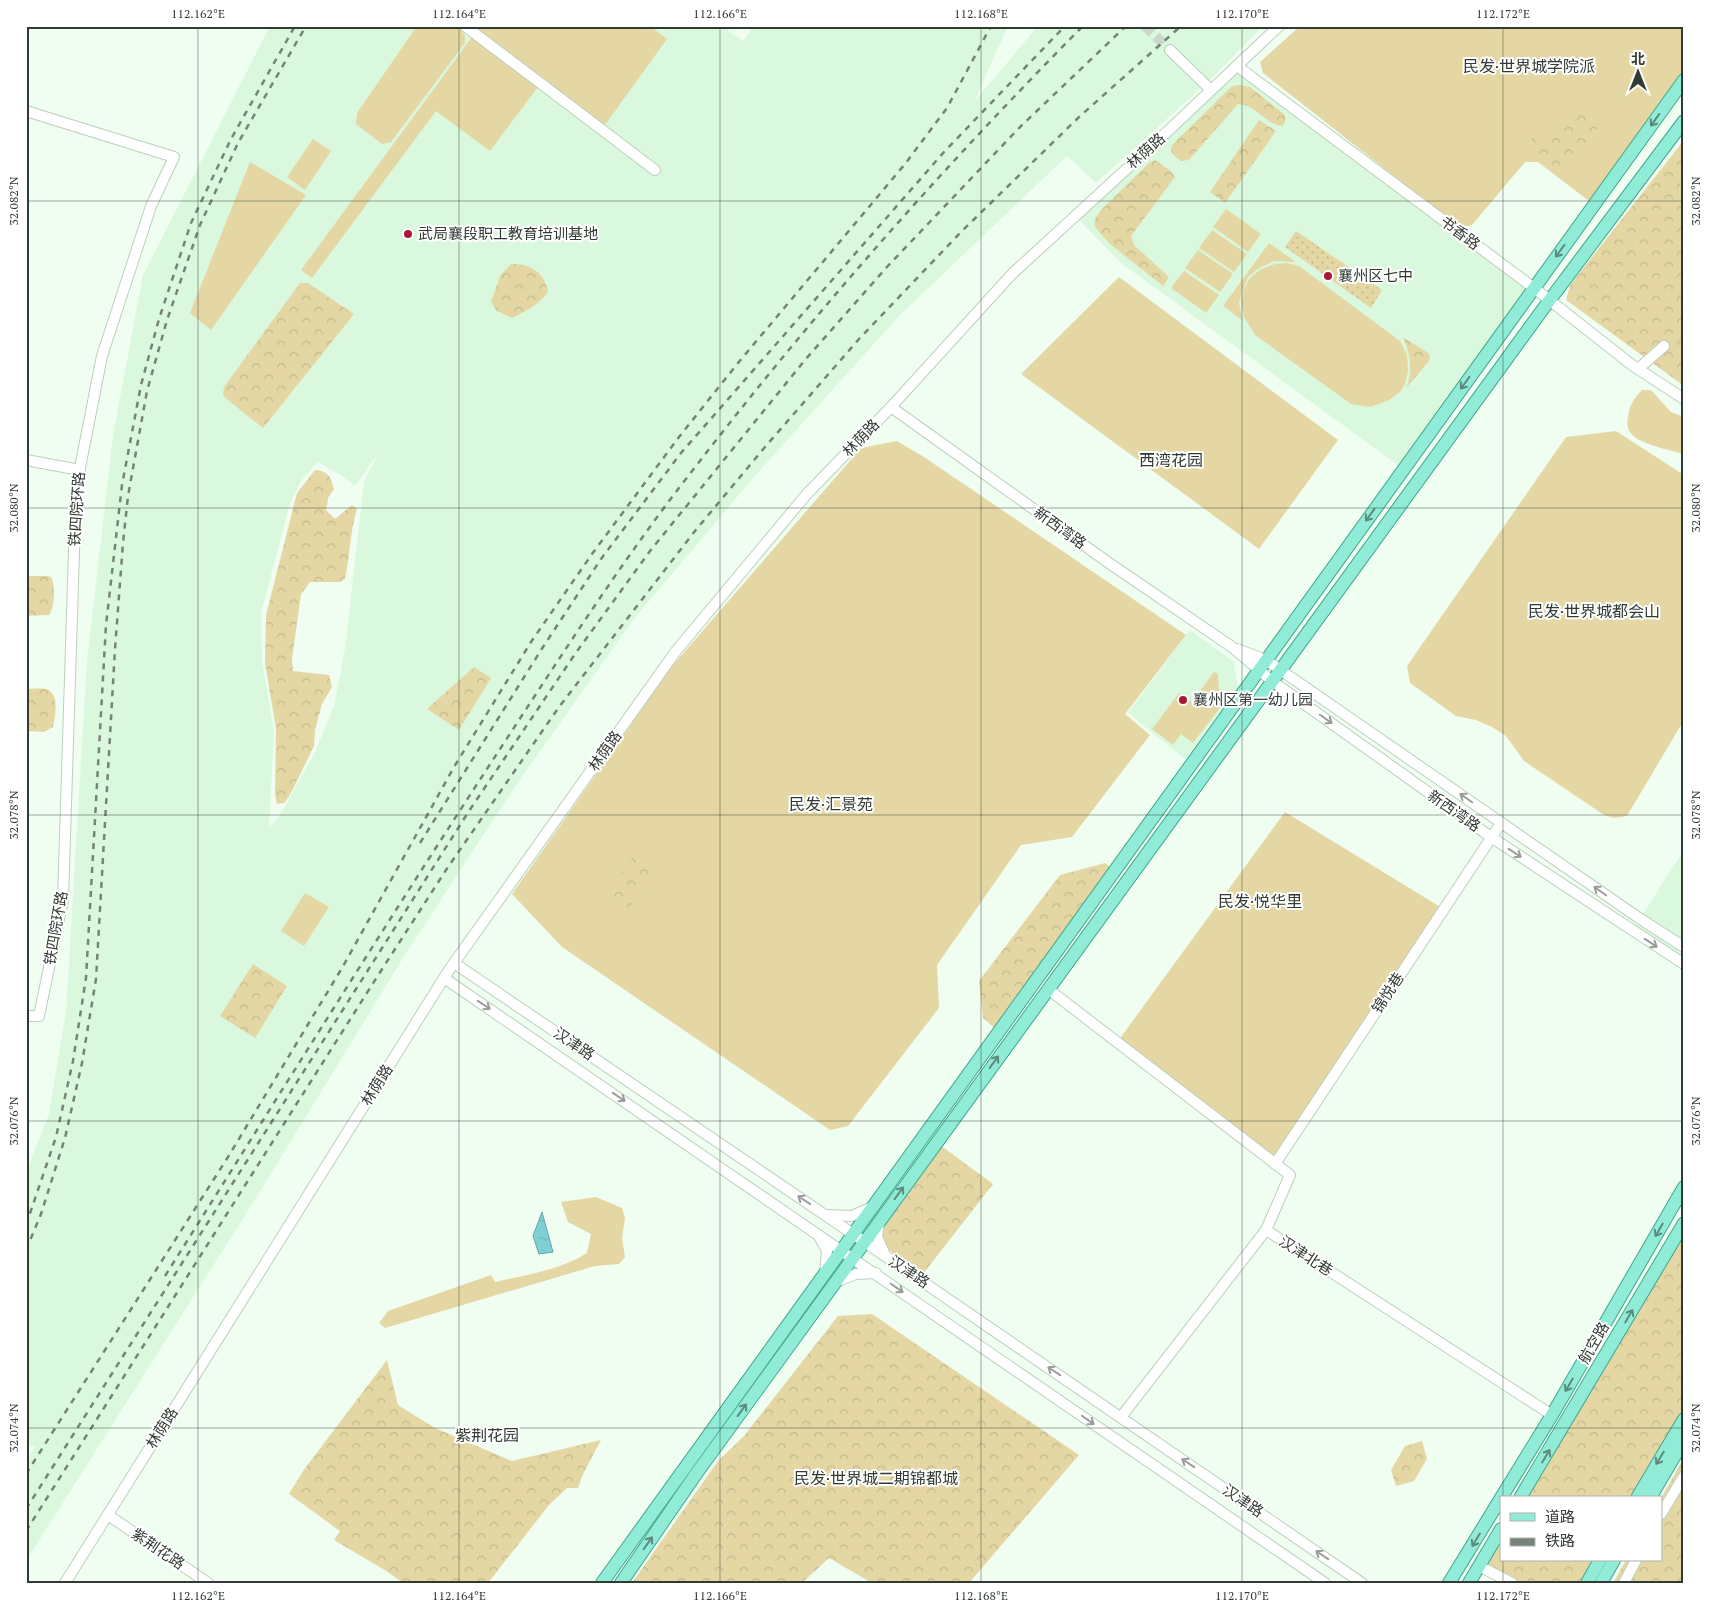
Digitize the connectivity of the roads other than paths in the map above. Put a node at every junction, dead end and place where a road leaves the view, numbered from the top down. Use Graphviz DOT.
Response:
graph roads {
  1 [pos="465,26"];
  2 [pos="1279,26"];
  3 [pos="1170,50"];
  4 [pos="1237,66"];
  5 [pos="1684,80"];
  6 [pos="1211,90"];
  7 [pos="26,111"];
  8 [pos="1684,121"];
  9 [pos="656,170"];
  10 [pos="1534,288"];
  11 [pos="1549,300"];
  12 [pos="1664,346"];
  13 [pos="1638,369"];
  14 [pos="1684,399"];
  15 [pos="891,407"];
  16 [pos="26,460"];
  17 [pos="80,470"];
  18 [pos="1232,647"];
  19 [pos="1266,660"];
  20 [pos="1280,670"];
  21 [pos="1258,671"];
  22 [pos="1272,681"];
  23 [pos="1501,822"];
  24 [pos="1491,837"];
  25 [pos="1684,947"];
  26 [pos="454,962"];
  27 [pos="1684,964"];
  28 [pos="444,978"];
  29 [pos="1048,989"];
  30 [pos="26,1016"];
  31 [pos="1275,1164"];
  32 [pos="1684,1188"];
  33 [pos="873,1206"];
  34 [pos="826,1215"];
  35 [pos="879,1221"];
  36 [pos="1684,1223"];
  37 [pos="1266,1230"];
  38 [pos="817,1233"];
  39 [pos="854,1234"];
  40 [pos="864,1241"];
  41 [pos="842,1250"];
  42 [pos="885,1255"];
  43 [pos="853,1257"];
  44 [pos="825,1273"];
  45 [pos="876,1273"];
  46 [pos="834,1283"];
  47 [pos="1552,1415"];
  48 [pos="1121,1417"];
  49 [pos="1684,1419"];
  50 [pos="1684,1440"];
  51 [pos="1684,1476"];
  52 [pos="1502,1496"];
  53 [pos="1521,1496"];
  54 [pos="1638,1496"];
  55 [pos="1651,1496"];
  56 [pos="1500,1500"];
  57 [pos="1662,1512"];
  58 [pos="108,1515"];
  59 [pos="1500,1531"];
  60 [pos="1599,1562"];
  61 [pos="1613,1562"];
  62 [pos="1635,1562"];
  63 [pos="1479,1566"];
  64 [pos="65,1583"];
  65 [pos="208,1583"];
  66 [pos="602,1583"];
  67 [pos="620,1583"];
  68 [pos="1325,1583"];
  69 [pos="1362,1583"];
  70 [pos="1450,1583"];
  71 [pos="1469,1583"];
  72 [pos="1512,1583"];
  73 [pos="1587,1583"];
  74 [pos="1601,1583"];
  75 [pos="1624,1583"];
  1 -- 9 [label="street"];
  2 -- 4 [label="street, 林荫路"];
  3 -- 6 [label="street"];
  4 -- 6 [label="street, 林荫路"];
  4 -- 10 [label="street, 书香路"];
  5 -- 10 [label="main road, one-way"];
  6 -- 15 [label="street, 林荫路"];
  7 -- 17 [label="street, 铁四院环路"];
  8 -- 11 [label="main road"];
  10 -- 11 [label="street, 书香路"];
  10 -- 19 [label="main road, one-way"];
  11 -- 13 [label="street, 书香路"];
  11 -- 20 [label="main road"];
  12 -- 13 [label="street"];
  13 -- 14 [label="street, 书香路"];
  15 -- 18 [label="street, 新西湾路"];
  15 -- 26 [label="street, 林荫路"];
  16 -- 17 [label="street"];
  17 -- 30 [label="street, 铁四院环路"];
  18 -- 19 [label="street, 新西湾路"];
  18 -- 21 [label="street, 新西湾路"];
  19 -- 20 [label="street, 新西湾路"];
  19 -- 21 [label="main road"];
  20 -- 22 [label="main road"];
  23 -- 20 [label="street, 新西湾路, one-way"];
  21 -- 22 [label="street, 新西湾路"];
  21 -- 33 [label="main road"];
  22 -- 24 [label="street, 新西湾路, one-way"];
  22 -- 29 [label="main road"];
  23 -- 24 [label="street, 锦悦巷"];
  25 -- 23 [label="street, 新西湾路, one-way"];
  24 -- 27 [label="street, 新西湾路, one-way"];
  24 -- 31 [label="street, 锦悦巷"];
  26 -- 28 [label="street, 林荫路"];
  34 -- 26 [label="street, 汉津路, one-way"];
  28 -- 38 [label="street, 汉津路, one-way"];
  28 -- 58 [label="street, 林荫路"];
  29 -- 31 [label="street, 汉津北巷"];
  35 -- 29 [label="main road, one-way"];
  31 -- 37 [label="street, 汉津北巷"];
  32 -- 47 [label="main road, 航空路, one-way"];
  33 -- 34 [label="street"];
  33 -- 39 [label="main road"];
  34 -- 39 [label="street, 汉津路"];
  35 -- 40 [label="main road"];
  35 -- 42 [label="street"];
  53 -- 36 [label="main road, 航空路, one-way"];
  37 -- 47 [label="street, 汉津北巷"];
  37 -- 48 [label="street"];
  38 -- 41 [label="street, 汉津路"];
  38 -- 44 [label="street"];
  39 -- 40 [label="street, 汉津路"];
  39 -- 41 [label="main road"];
  40 -- 42 [label="street, 汉津路"];
  40 -- 43 [label="main road"];
  41 -- 43 [label="street, 汉津路"];
  41 -- 44 [label="main road"];
  48 -- 42 [label="street, 汉津路, one-way"];
  43 -- 45 [label="street, 汉津路"];
  43 -- 46 [label="main road"];
  44 -- 66 [label="main road"];
  45 -- 46 [label="street"];
  45 -- 68 [label="street, 汉津路, one-way"];
  67 -- 46 [label="main road, one-way"];
  47 -- 52 [label="main road, 航空路"];
  69 -- 48 [label="street, 汉津路, one-way"];
  49 -- 54 [label="main road, one-way"];
  50 -- 55 [label="main road"];
  51 -- 57 [label="street"];
  56 -- 70 [label="main road, 航空路, one-way"];
  58 -- 64 [label="street, 林荫路"];
  58 -- 65 [label="street, 紫荆花路"];
  59 -- 63 [label="main road"];
  60 -- 73 [label="main road"];
  61 -- 74 [label="main road"];
  62 -- 75 [label="street"];
  63 -- 71 [label="main road"];
  63 -- 72 [label="street"];
}
